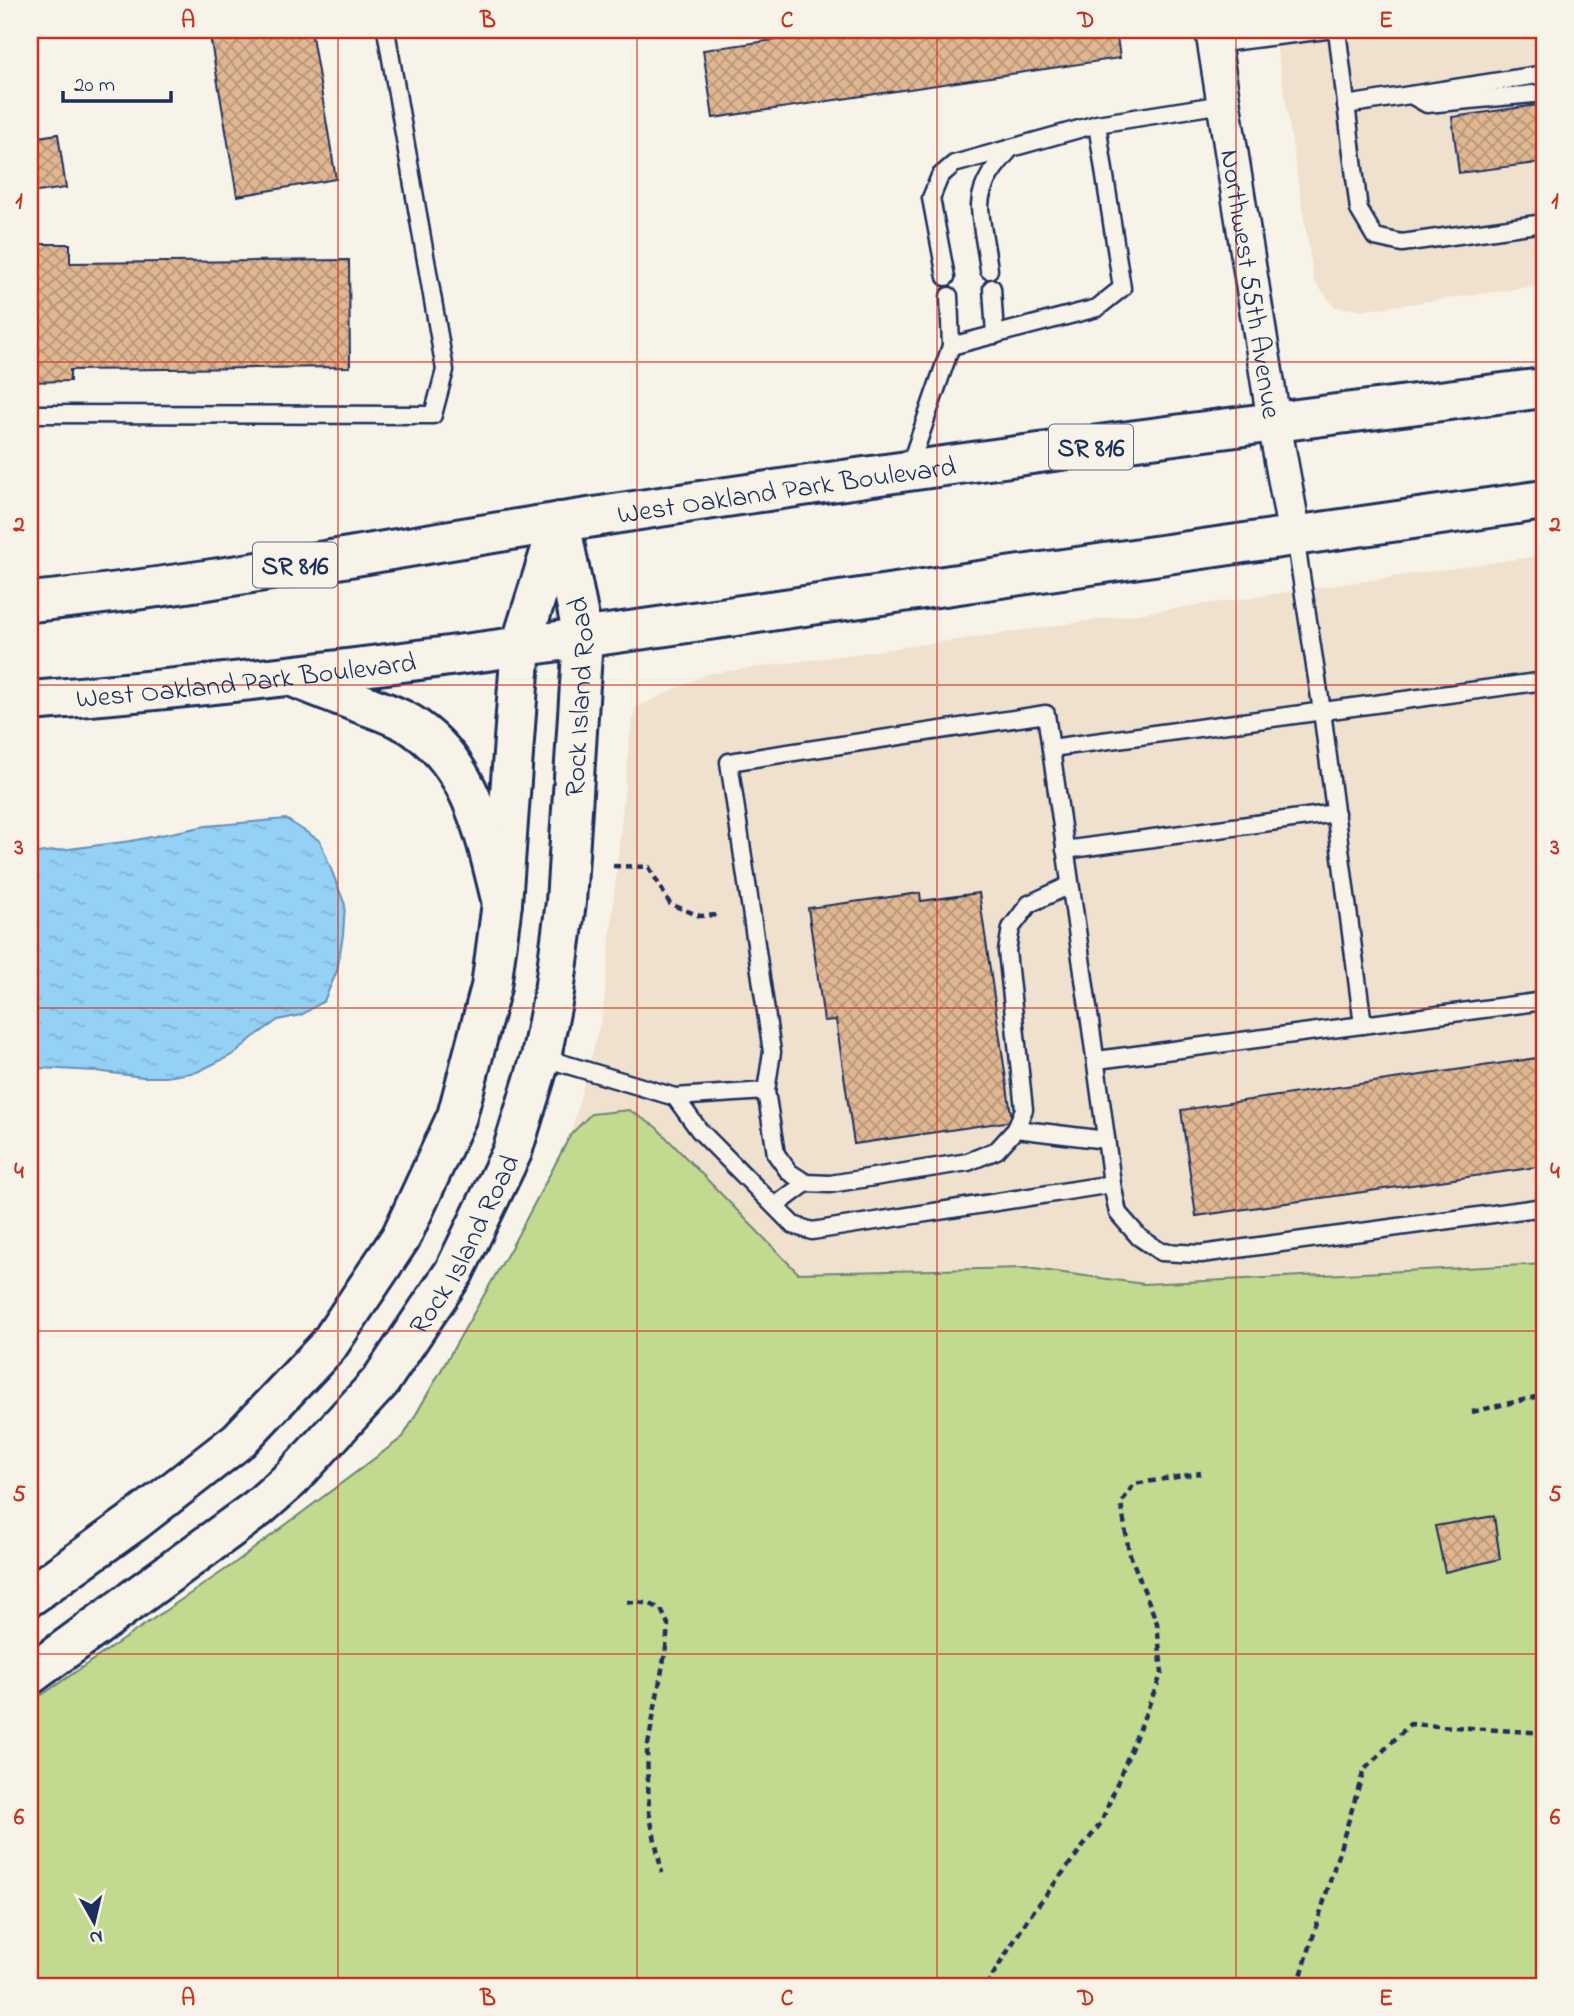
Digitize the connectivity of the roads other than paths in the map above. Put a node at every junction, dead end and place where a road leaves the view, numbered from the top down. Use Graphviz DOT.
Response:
graph roads {
  1 [pos="386,30"];
  2 [pos="1325,30"];
  3 [pos="1337,30"];
  4 [pos="1213,37"];
  5 [pos="1544,74"];
  6 [pos="1544,93"];
  7 [pos="1411,95"];
  8 [pos="1223,104"];
  9 [pos="1346,105"];
  10 [pos="1097,124"];
  11 [pos="1011,148"];
  12 [pos="1544,223"];
  13 [pos="989,270"];
  14 [pos="946,277"];
  15 [pos="992,288"];
  16 [pos="949,296"];
  17 [pos="995,335"];
  18 [pos="951,345"];
  19 [pos="1544,388"];
  20 [pos="30,414"];
  21 [pos="1274,422"];
  22 [pos="909,471"];
  23 [pos="1544,500"];
  24 [pos="559,522"];
  25 [pos="1295,537"];
  26 [pos="30,602"];
  27 [pos="583,638"];
  28 [pos="521,645"];
  29 [pos="291,677"];
  30 [pos="1544,681"];
  31 [pos="30,701"];
  32 [pos="1322,711"];
  33 [pos="1051,748"];
  34 [pos="1336,813"];
  35 [pos="1065,850"];
  36 [pos="1070,885"];
  37 [pos="502,903"];
  38 [pos="1544,1001"];
  39 [pos="1363,1025"];
  40 [pos="541,1057"];
  41 [pos="1097,1060"];
  42 [pos="766,1091"];
  43 [pos="675,1097"];
  44 [pos="1017,1129"];
  45 [pos="1106,1140"];
  46 [pos="806,1183"];
  47 [pos="1112,1184"];
  48 [pos="775,1206"];
  49 [pos="1544,1207"];
  50 [pos="30,1596"];
  51 [pos="30,1675"];
  1 -- 20 [label="lane"];
  2 -- 4 [label="lane"];
  3 -- 9 [label="lane"];
  4 -- 8 [label="street, Northwest 55th Avenue"];
  5 -- 7 [label="lane"];
  6 -- 7 [label="lane"];
  7 -- 9 [label="lane"];
  8 -- 10 [label="lane"];
  8 -- 21 [label="street, Northwest 55th Avenue"];
  9 -- 12 [label="lane"];
  10 -- 11 [label="lane"];
  10 -- 17 [label="lane"];
  11 -- 13 [label="lane"];
  11 -- 14 [label="lane"];
  15 -- 17 [label="lane"];
  16 -- 18 [label="lane"];
  17 -- 18 [label="lane"];
  18 -- 22 [label="lane"];
  19 -- 21 [label="main road, West Oakland Park Boulevard / SR 816"];
  21 -- 22 [label="main road, West Oakland Park Boulevard / SR 816"];
  21 -- 25 [label="street, Northwest 55th Avenue"];
  22 -- 24 [label="main road, West Oakland Park Boulevard / SR 816"];
  23 -- 25 [label="main road, West Oakland Park Boulevard"];
  24 -- 26 [label="main road, West Oakland Park Boulevard / SR 816"];
  24 -- 27 [label="main road, Rock Island Road"];
  24 -- 28 [label="main road, Rock Island Road"];
  25 -- 27 [label="main road, West Oakland Park Boulevard"];
  25 -- 32 [label="lane"];
  27 -- 28 [label="main road, West Oakland Park Boulevard"];
  27 -- 40 [label="main road, Rock Island Road"];
  28 -- 29 [label="main road, West Oakland Park Boulevard"];
  28 -- 37 [label="main road, Rock Island Road"];
  29 -- 31 [label="main road, West Oakland Park Boulevard"];
  29 -- 37 [label="main road"];
  30 -- 32 [label="lane"];
  32 -- 33 [label="lane"];
  32 -- 34 [label="lane"];
  33 -- 35 [label="lane"];
  33 -- 42 [label="lane"];
  34 -- 35 [label="lane"];
  34 -- 39 [label="lane"];
  35 -- 36 [label="lane"];
  36 -- 41 [label="lane"];
  36 -- 44 [label="lane"];
  37 -- 50 [label="main road, Rock Island Road"];
  38 -- 39 [label="lane"];
  39 -- 41 [label="lane"];
  40 -- 43 [label="lane"];
  40 -- 51 [label="main road, Rock Island Road"];
  41 -- 45 [label="lane"];
  42 -- 43 [label="lane"];
  42 -- 46 [label="lane"];
  43 -- 48 [label="lane"];
  44 -- 45 [label="lane"];
  44 -- 46 [label="lane"];
  45 -- 47 [label="lane"];
  46 -- 48 [label="lane"];
  47 -- 48 [label="lane"];
  47 -- 49 [label="lane"];
}
